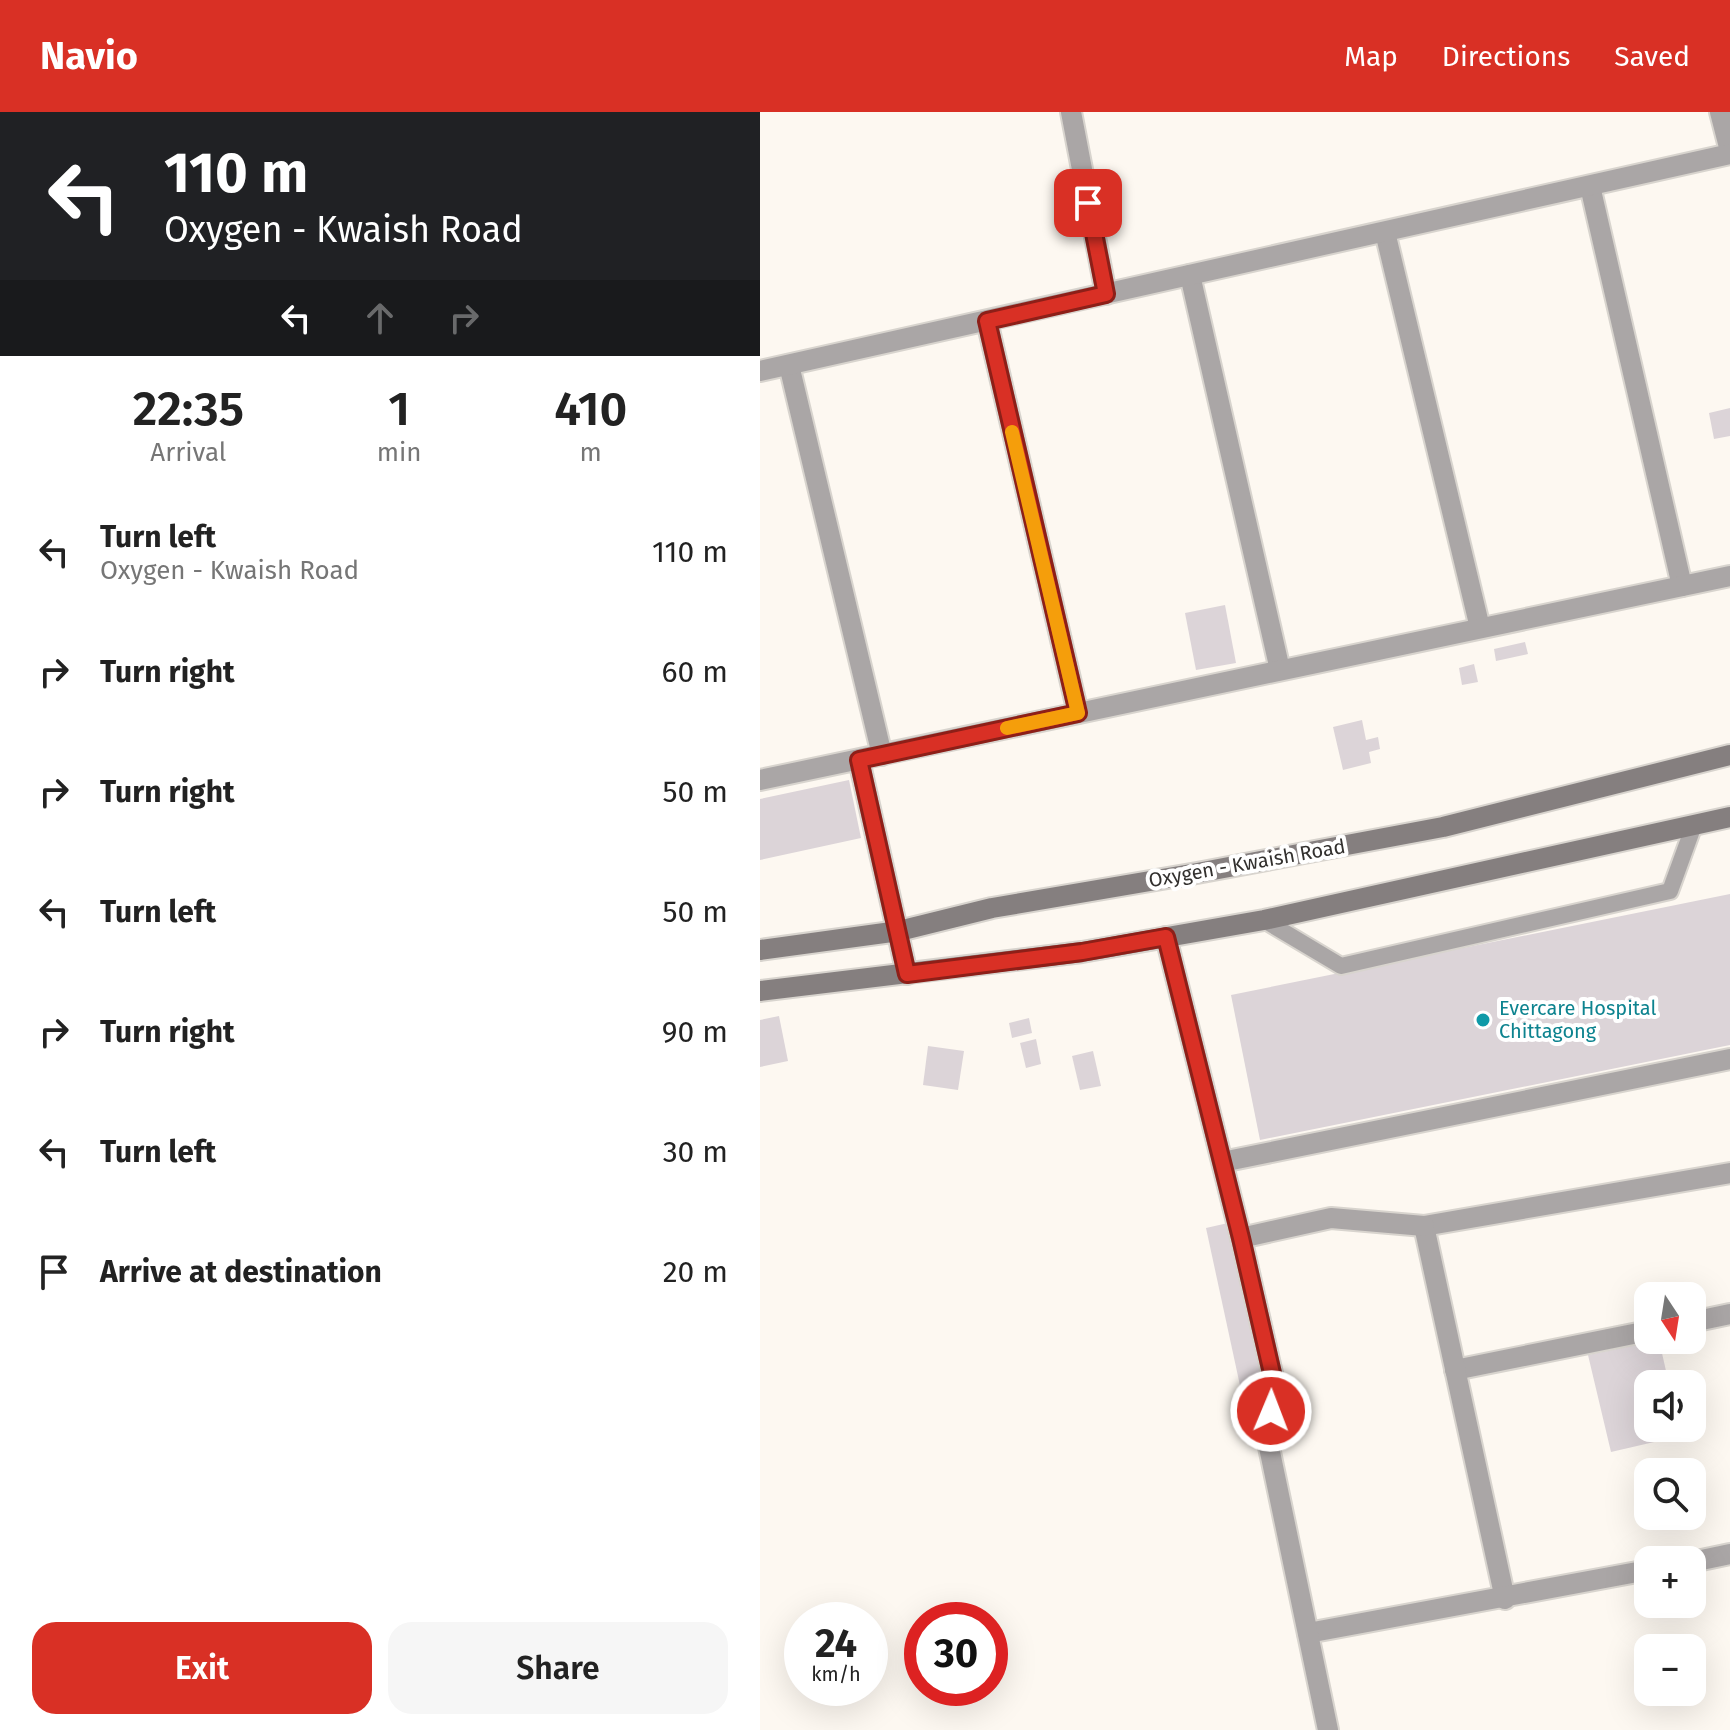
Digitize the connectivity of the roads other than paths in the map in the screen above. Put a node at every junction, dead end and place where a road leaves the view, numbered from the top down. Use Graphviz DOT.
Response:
graph roads {
  1 [pos="1071,112"];
  2 [pos="1720,112"];
  3 [pos="1730,152"];
  4 [pos="1590,186"];
  5 [pos="1385,232"];
  6 [pos="1190,275"];
  7 [pos="1106,294"];
  8 [pos="987,321"];
  9 [pos="789,365"];
  10 [pos="760,371"];
  11 [pos="1730,576"];
  12 [pos="1682,586"];
  13 [pos="1480,628"];
  14 [pos="1280,670"];
  15 [pos="1078,713"];
  16 [pos="882,755"];
  17 [pos="1730,755"];
  18 [pos="859,760"];
  19 [pos="760,780"];
  20 [pos="1730,817"];
  21 [pos="1694,825"];
  22 [pos="1264,920"];
  23 [pos="899,931"];
  24 [pos="1166,937"];
  25 [pos="760,950"];
  26 [pos="907,974"];
  27 [pos="760,991"];
  28 [pos="1730,1059"];
  29 [pos="1232,1160"];
  30 [pos="1730,1173"];
  31 [pos="1424,1226"];
  32 [pos="1241,1238"];
  33 [pos="1730,1314"];
  34 [pos="1706,1319"];
  35 [pos="1634,1334"];
  36 [pos="1455,1370"];
  37 [pos="1730,1554"];
  38 [pos="1706,1559"];
  39 [pos="1634,1573"];
  40 [pos="1505,1599"];
  41 [pos="1308,1633"];
  42 [pos="1328,1730"];
  1 -- 7 [label="street"];
  2 -- 3 [label="street"];
  3 -- 4 [label="street"];
  4 -- 5 [label="street"];
  4 -- 12 [label="street"];
  5 -- 6 [label="street"];
  5 -- 13 [label="street"];
  6 -- 7 [label="street"];
  6 -- 14 [label="street"];
  7 -- 8 [label="street"];
  8 -- 9 [label="street"];
  8 -- 15 [label="street"];
  9 -- 10 [label="street"];
  9 -- 16 [label="street"];
  11 -- 12 [label="street"];
  12 -- 13 [label="street"];
  13 -- 14 [label="street"];
  14 -- 15 [label="street"];
  15 -- 16 [label="street"];
  16 -- 18 [label="street"];
  17 -- 23 [label="main road, Oxygen - Kwaish Road"];
  18 -- 19 [label="street"];
  18 -- 23 [label="street"];
  20 -- 21 [label="main road"];
  21 -- 22 [label="main road"];
  21 -- 22 [label="lane"];
  22 -- 24 [label="main road"];
  23 -- 25 [label="main road, Oxygen - Kwaish Road"];
  23 -- 26 [label="street"];
  24 -- 26 [label="main road"];
  24 -- 32 [label="street"];
  26 -- 27 [label="main road"];
  28 -- 29 [label="street"];
  30 -- 31 [label="street"];
  31 -- 32 [label="street"];
  31 -- 36 [label="street"];
  32 -- 41 [label="street"];
  33 -- 34 [label="street"];
  35 -- 36 [label="street"];
  36 -- 40 [label="street"];
  37 -- 38 [label="street"];
  39 -- 40 [label="street"];
  40 -- 41 [label="street"];
  41 -- 42 [label="street"];
}
